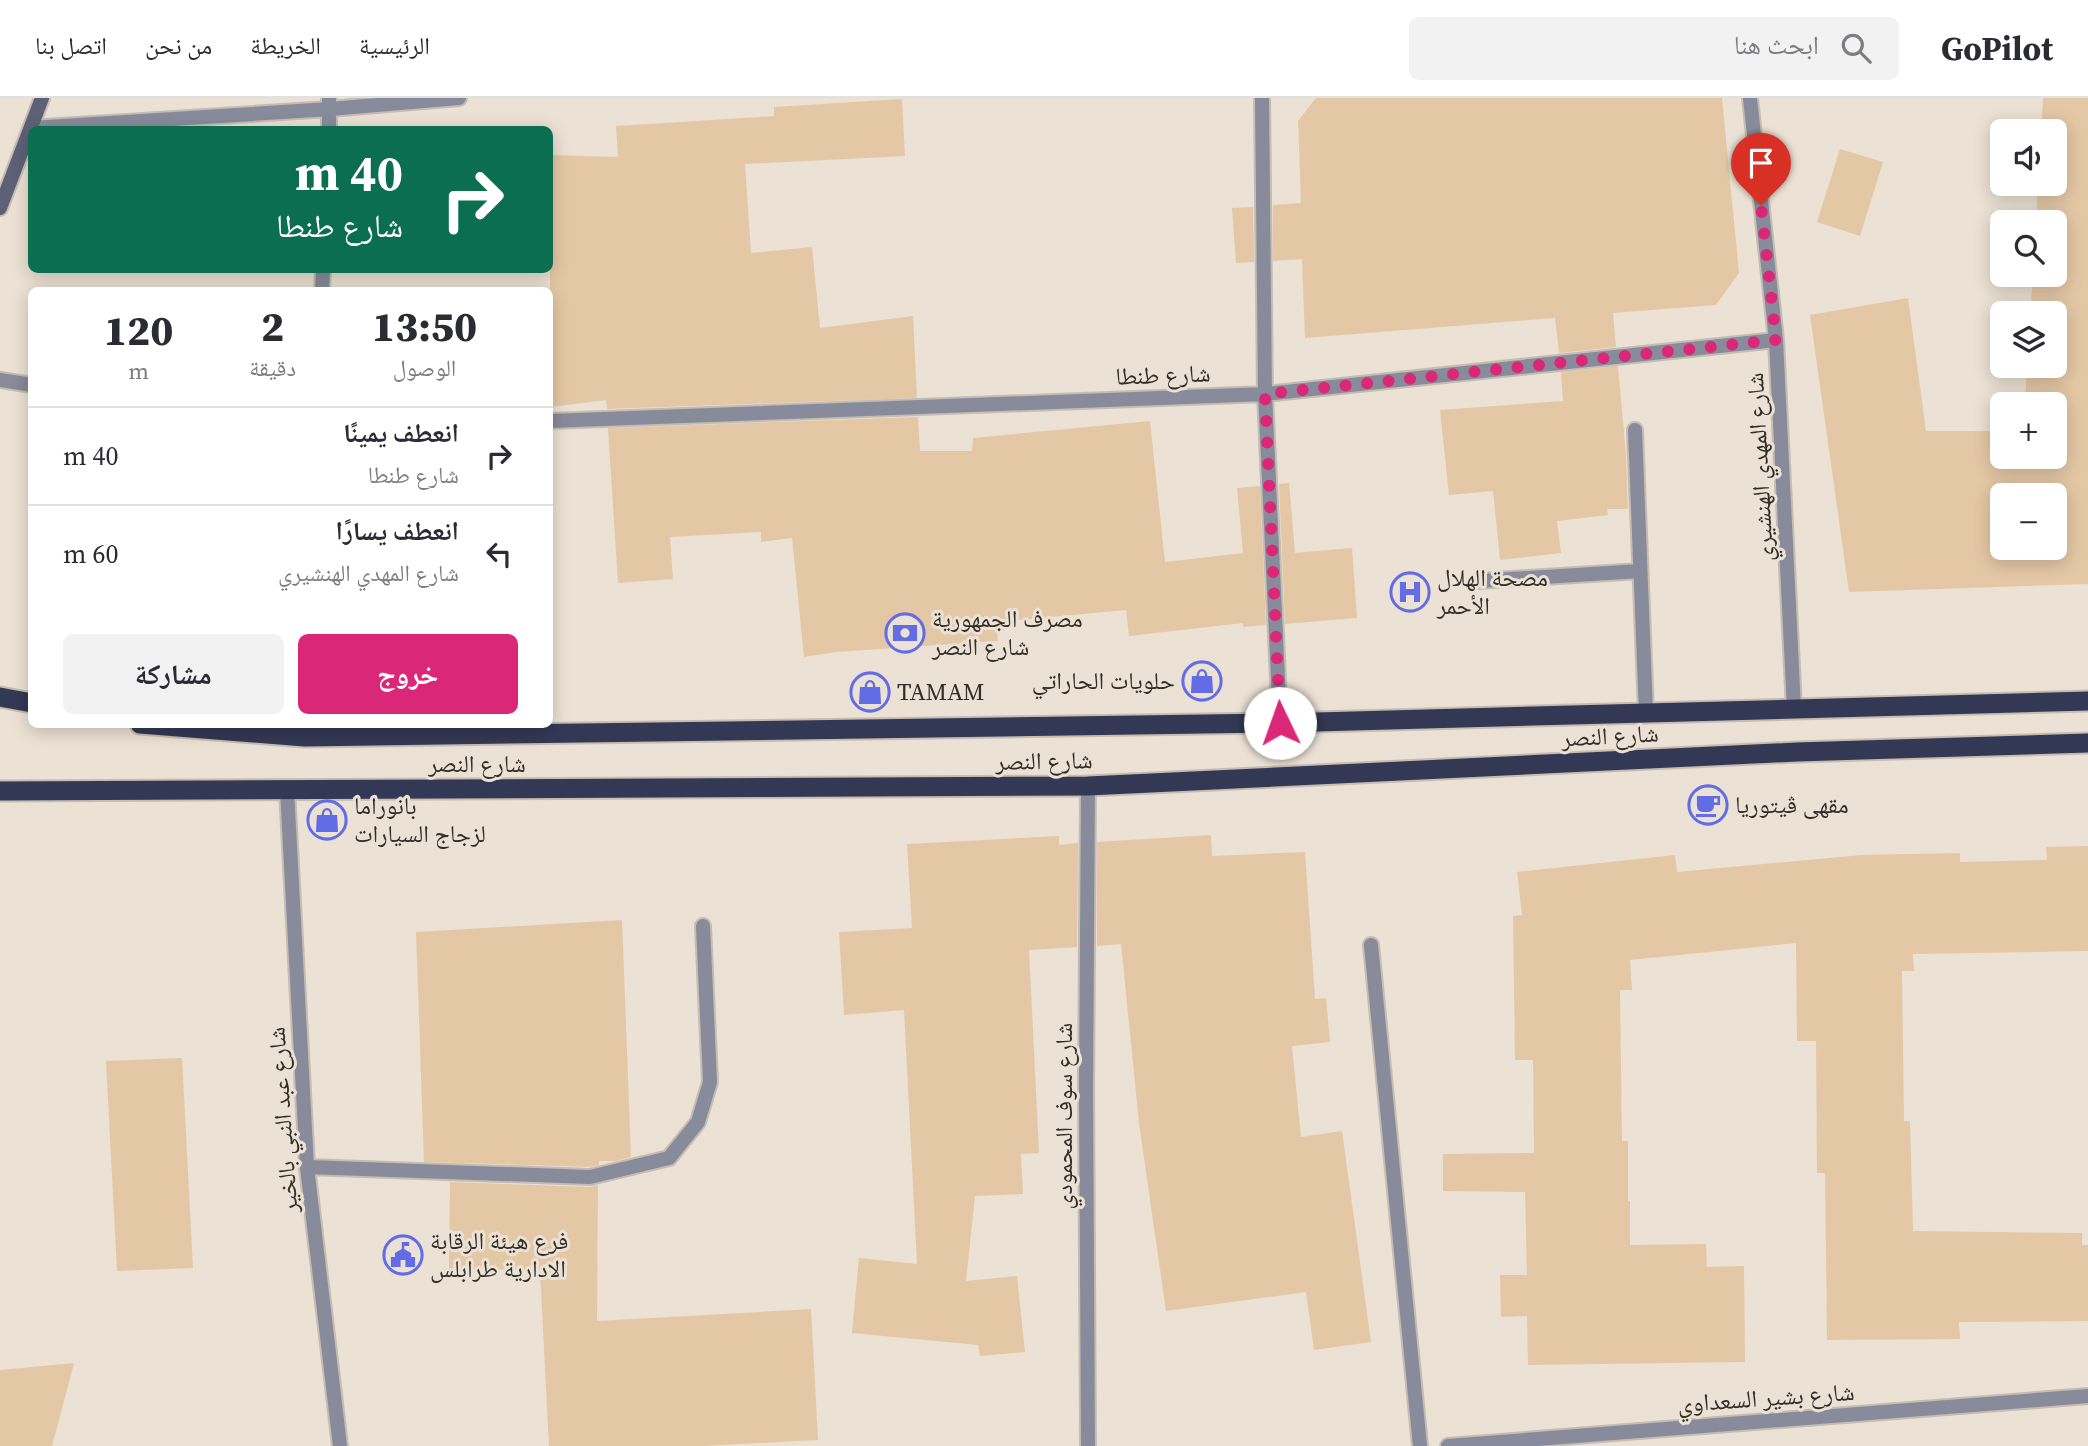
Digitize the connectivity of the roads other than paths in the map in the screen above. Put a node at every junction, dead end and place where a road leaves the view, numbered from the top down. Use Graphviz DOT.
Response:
graph roads {
  1 [pos="42,98"];
  2 [pos="459,98"];
  3 [pos="1262,98"];
  4 [pos="1749,98"];
  5 [pos="329,103"];
  6 [pos="32,126"];
  7 [pos="55,126"];
  8 [pos="329,126"];
  9 [pos="28,136"];
  10 [pos="0,208"];
  11 [pos="1776,340"];
  12 [pos="0,380"];
  13 [pos="28,384"];
  14 [pos="1265,394"];
  15 [pos="553,421"];
  16 [pos="1635,430"];
  17 [pos="1640,571"];
  18 [pos="1478,581"];
  19 [pos="0,697"];
  20 [pos="2088,701"];
  21 [pos="28,702"];
  22 [pos="1794,709"];
  23 [pos="1646,713"];
  24 [pos="1280,723"];
  25 [pos="234,728"];
  26 [pos="305,731"];
  27 [pos="2088,743"];
  28 [pos="1088,786"];
  29 [pos="287,790"];
  30 [pos="0,791"];
  31 [pos="703,926"];
  32 [pos="1371,945"];
  33 [pos="307,1167"];
  34 [pos="2088,1396"];
  35 [pos="340,1446"];
  36 [pos="1088,1446"];
  37 [pos="1420,1446"];
  38 [pos="1448,1446"];
  1 -- 6 [label="main road"];
  2 -- 5 [label="street"];
  3 -- 14 [label="street"];
  4 -- 11 [label="street, شارع المهدي الهنشيري"];
  5 -- 7 [label="street"];
  5 -- 8 [label="street"];
  9 -- 10 [label="main road"];
  11 -- 14 [label="street, شارع طنطا"];
  11 -- 22 [label="street, شارع المهدي الهنشيري"];
  12 -- 13 [label="street"];
  14 -- 15 [label="street, شارع طنطا"];
  14 -- 24 [label="street"];
  16 -- 17 [label="street"];
  17 -- 18 [label="street"];
  17 -- 23 [label="street"];
  19 -- 21 [label="highway"];
  20 -- 22 [label="highway, شارع النصر"];
  22 -- 23 [label="highway, شارع النصر"];
  23 -- 24 [label="highway, شارع النصر"];
  24 -- 26 [label="highway, شارع النصر"];
  25 -- 26 [label="highway, شارع النصر"];
  27 -- 28 [label="highway, شارع النصر"];
  28 -- 29 [label="highway, شارع النصر"];
  28 -- 36 [label="street, شارع سوف المحمودي"];
  29 -- 30 [label="highway, شارع النصر"];
  29 -- 33 [label="street, شارع عبد النبي بالخير"];
  31 -- 33 [label="street"];
  32 -- 37 [label="street"];
  33 -- 35 [label="street, شارع عبد النبي بالخير"];
  34 -- 38 [label="street, شارع بشير السعداوي"];
}
